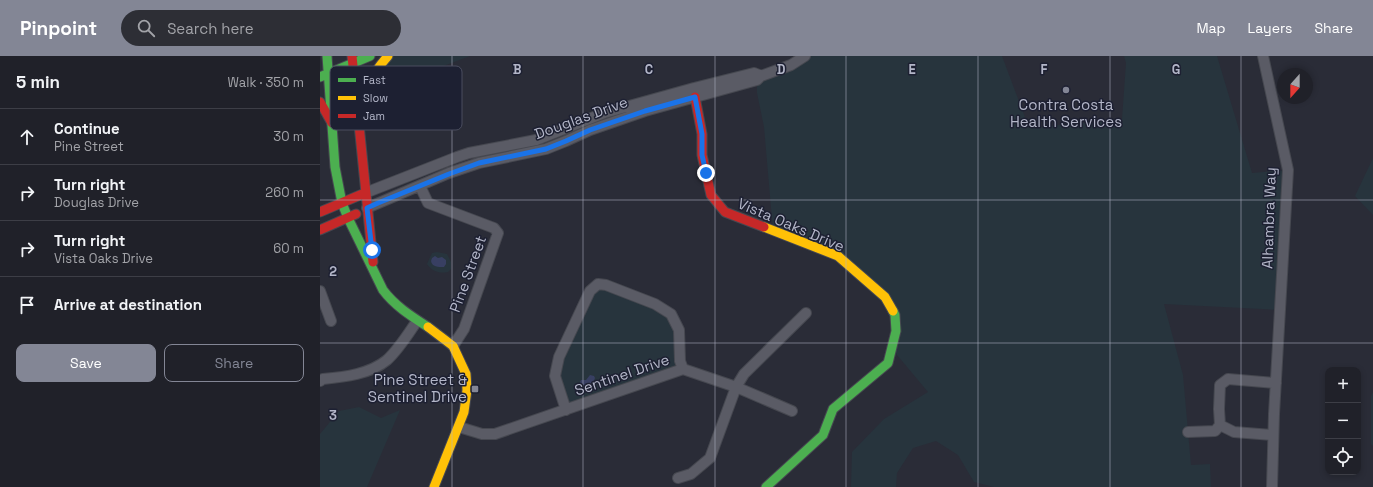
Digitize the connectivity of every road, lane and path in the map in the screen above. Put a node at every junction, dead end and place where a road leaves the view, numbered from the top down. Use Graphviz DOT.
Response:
graph roads {
  1 [pos="327,56"];
  2 [pos="370,56"];
  3 [pos="388,56"];
  4 [pos="804,56"];
  5 [pos="1263,56"];
  6 [pos="352,60"];
  7 [pos="342,66"];
  8 [pos="379,66"];
  9 [pos="324,76"];
  10 [pos="761,76"];
  11 [pos="695,97"];
  12 [pos="320,102"];
  13 [pos="330,111"];
  14 [pos="330,120"];
  15 [pos="333,130"];
  16 [pos="359,130"];
  17 [pos="420,186"];
  18 [pos="365,193"];
  19 [pos="342,202"];
  20 [pos="367,208"];
  21 [pos="320,212"];
  22 [pos="348,218"];
  23 [pos="320,230"];
  24 [pos="374,273"];
  25 [pos="320,293"];
  26 [pos="806,313"];
  27 [pos="331,321"];
  28 [pos="417,321"];
  29 [pos="453,346"];
  30 [pos="683,369"];
  31 [pos="320,381"];
  32 [pos="1276,382"];
  33 [pos="736,387"];
  34 [pos="566,410"];
  35 [pos="792,410"];
  36 [pos="1220,425"];
  37 [pos="459,427"];
  38 [pos="1188,432"];
  39 [pos="1273,435"];
  40 [pos="678,478"];
  41 [pos="434,487"];
  42 [pos="766,487"];
  43 [pos="1272,487"];
  1 -- 9 [label="main road"];
  2 -- 6 [label="main road"];
  3 -- 8 [label="main road"];
  4 -- 10 [label="street, Douglas Drive"];
  5 -- 32 [label="street, Alhambra Way"];
  6 -- 7 [label="main road"];
  9 -- 13 [label="main road"];
  10 -- 11 [label="street, Douglas Drive"];
  10 -- 18 [label="street, Douglas Drive"];
  11 -- 17 [label="street, Douglas Drive"];
  11 -- 42 [label="main road, Vista Oaks Drive"];
  12 -- 14 [label="main road"];
  15 -- 19 [label="main road"];
  16 -- 18 [label="main road"];
  17 -- 20 [label="street, Douglas Drive"];
  17 -- 29 [label="street, Pine Street"];
  18 -- 19 [label="main road"];
  18 -- 20 [label="main road"];
  19 -- 21 [label="main road"];
  19 -- 22 [label="main road"];
  20 -- 22 [label="main road"];
  20 -- 24 [label="main road"];
  22 -- 23 [label="main road"];
  22 -- 24 [label="main road"];
  24 -- 28 [label="main road"];
  25 -- 27 [label="street"];
  26 -- 33 [label="street"];
  28 -- 29 [label="main road"];
  28 -- 31 [label="street"];
  29 -- 37 [label="main road"];
  30 -- 33 [label="street, Sentinel Drive"];
  30 -- 34 [label="street, Sentinel Drive"];
  30 -- 34 [label="street"];
  32 -- 36 [label="street"];
  32 -- 39 [label="street, Alhambra Way"];
  33 -- 35 [label="street, Sentinel Drive"];
  33 -- 40 [label="street"];
  34 -- 37 [label="street, Sentinel Drive"];
  36 -- 38 [label="street"];
  36 -- 39 [label="street"];
  37 -- 41 [label="main road"];
  39 -- 43 [label="street, Alhambra Way"];
}
